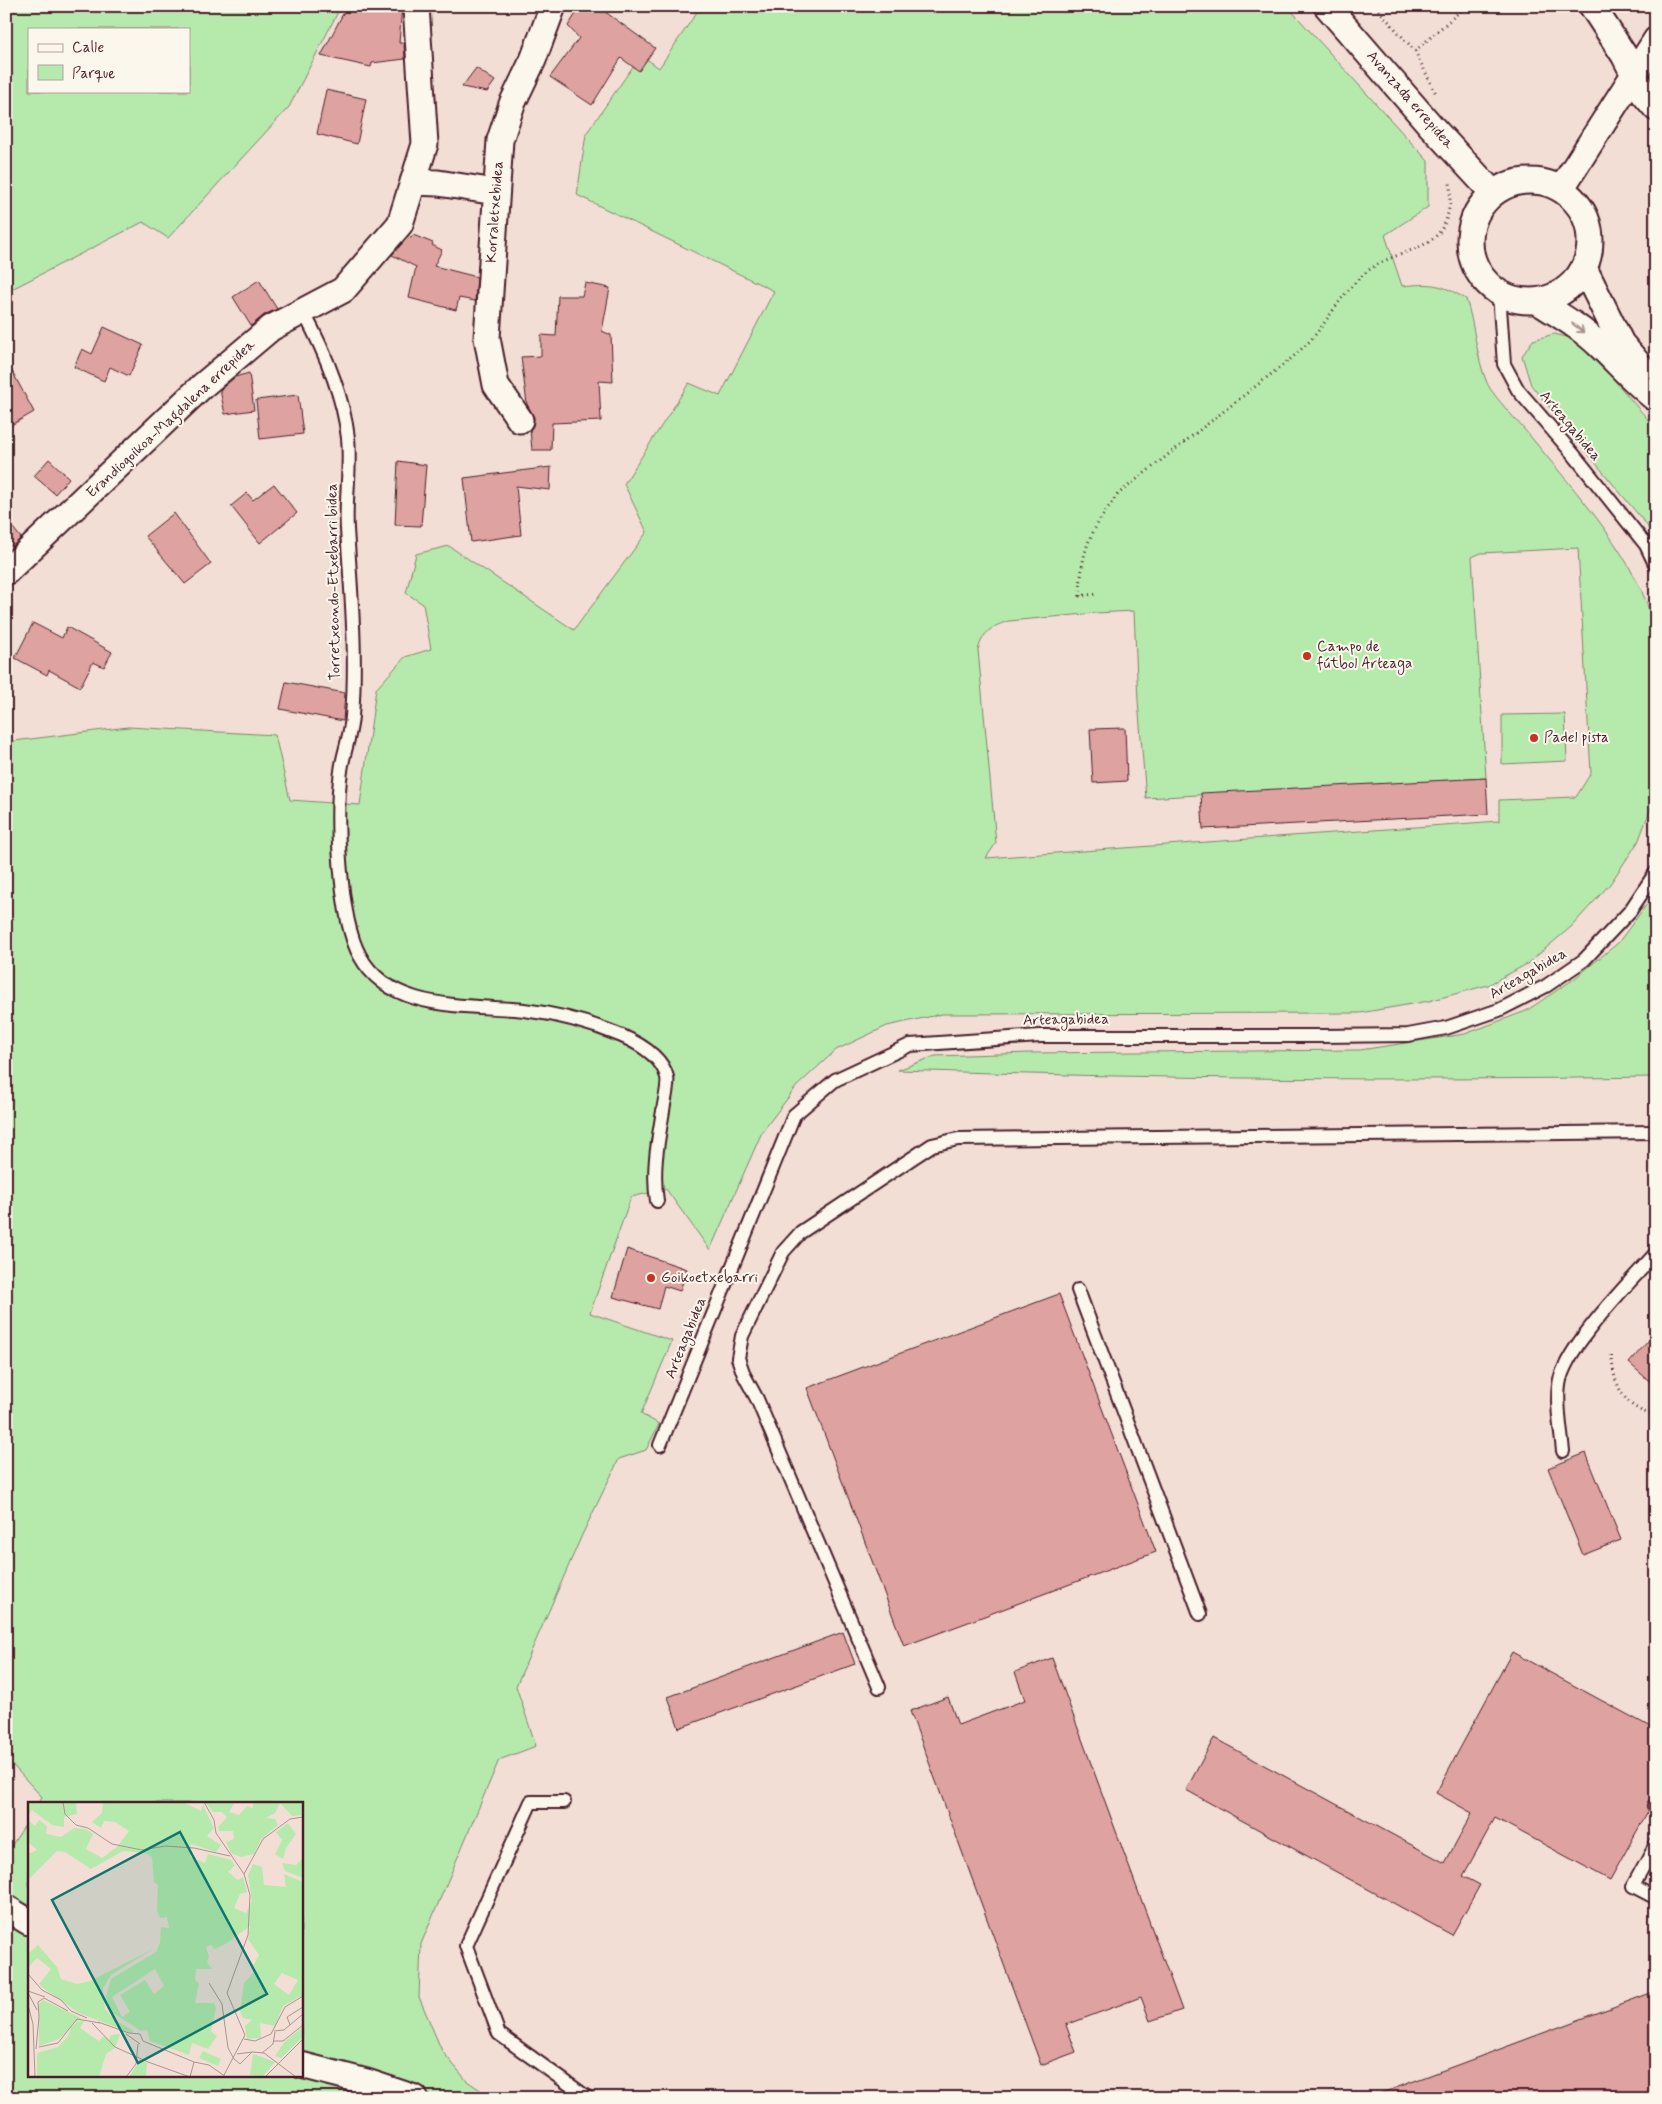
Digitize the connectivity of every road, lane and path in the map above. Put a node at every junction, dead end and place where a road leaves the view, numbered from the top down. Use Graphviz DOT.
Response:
graph roads {
  1 [pos="416,6"];
  2 [pos="552,6"];
  3 [pos="1327,6"];
  4 [pos="1375,6"];
  5 [pos="1466,6"];
  6 [pos="1592,6"];
  7 [pos="1656,40"];
  8 [pos="1415,51"];
  9 [pos="1635,74"];
  10 [pos="1436,95"];
  11 [pos="1656,108"];
  12 [pos="1446,175"];
  13 [pos="413,182"];
  14 [pos="1560,189"];
  15 [pos="496,192"];
  16 [pos="1493,193"];
  17 [pos="1584,268"];
  18 [pos="1498,293"];
  19 [pos="1537,301"];
  20 [pos="303,311"];
  21 [pos="1656,388"];
  22 [pos="1656,399"];
  23 [pos="520,420"];
  24 [pos="1656,566"];
  25 [pos="6,572"];
  26 [pos="1095,594"];
  27 [pos="1656,872"];
  28 [pos="1656,1132"];
  29 [pos="657,1200"];
  30 [pos="1656,1253"];
  31 [pos="1078,1290"];
  32 [pos="1612,1355"];
  33 [pos="1656,1414"];
  34 [pos="660,1445"];
  35 [pos="1563,1451"];
  36 [pos="1200,1614"];
  37 [pos="879,1686"];
  38 [pos="564,1802"];
  39 [pos="1656,1844"];
  40 [pos="1656,1898"];
  41 [pos="6,1908"];
  42 [pos="28,1921"];
  43 [pos="302,2065"];
  44 [pos="415,2098"];
  45 [pos="588,2098"];
  1 -- 13 [label="street, Erandiogoikoa-Magdalena errepidea"];
  2 -- 15 [label="street, Korraletxebidea"];
  3 -- 16 [label="street, Avanzada errepidea"];
  4 -- 8 [label="path"];
  5 -- 8 [label="path"];
  6 -- 9 [label="street"];
  7 -- 9 [label="street"];
  8 -- 10 [label="path"];
  9 -- 11 [label="street"];
  9 -- 14 [label="street"];
  12 -- 26 [label="path"];
  13 -- 15 [label="street"];
  13 -- 20 [label="street, Erandiogoikoa-Magdalena errepidea"];
  14 -- 16 [label="street"];
  14 -- 17 [label="street"];
  15 -- 23 [label="street, Korraletxebidea"];
  16 -- 18 [label="street"];
  17 -- 19 [label="street"];
  17 -- 21 [label="street"];
  18 -- 19 [label="street"];
  18 -- 24 [label="lane, Arteagabidea"];
  19 -- 22 [label="street, one-way"];
  20 -- 25 [label="street, Erandiogoikoa-Magdalena errepidea"];
  20 -- 29 [label="lane, Torretxeondo-Etxebarri bidea"];
  27 -- 34 [label="lane, Arteagabidea"];
  28 -- 37 [label="lane"];
  30 -- 35 [label="lane"];
  31 -- 36 [label="lane"];
  32 -- 33 [label="path"];
  38 -- 45 [label="lane"];
  39 -- 40 [label="lane"];
  41 -- 42 [label="street"];
  43 -- 44 [label="street"];
}
